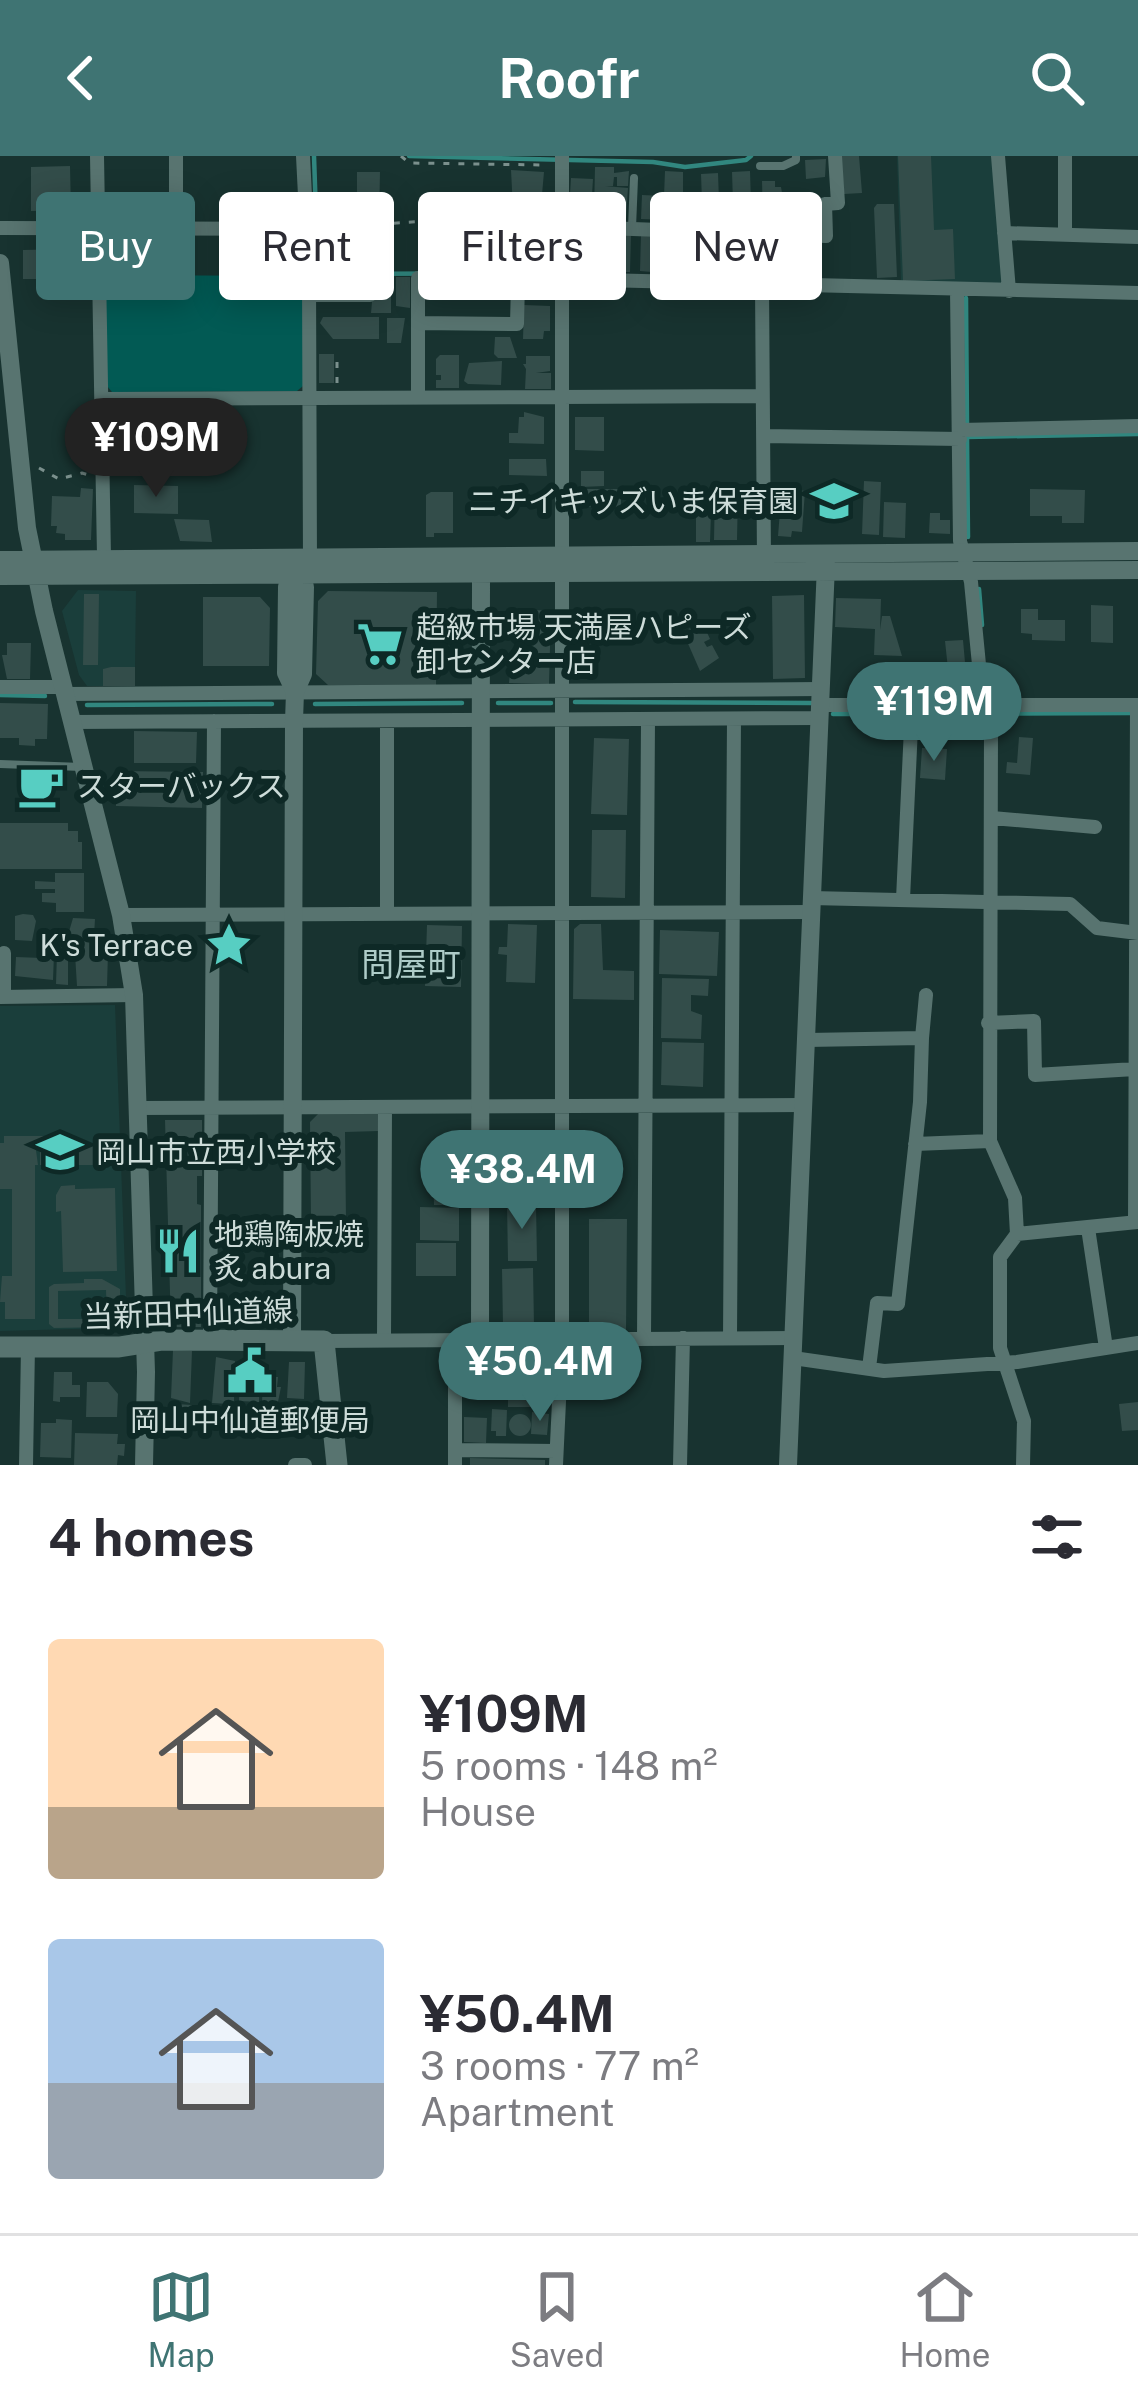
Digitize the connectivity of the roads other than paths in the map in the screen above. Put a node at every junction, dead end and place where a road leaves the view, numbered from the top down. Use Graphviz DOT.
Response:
graph roads {
  1 [pos="97,156"];
  2 [pos="176,156"];
  3 [pos="303,156"];
  4 [pos="796,156"];
  5 [pos="835,156"];
  6 [pos="998,156"];
  7 [pos="1065,156"];
  8 [pos="562,160"];
  9 [pos="760,166"];
  10 [pos="634,178"];
  11 [pos="96,192"];
  12 [pos="176,192"];
  13 [pos="308,192"];
  14 [pos="562,192"];
  15 [pos="0,228"];
  16 [pos="36,228"];
  17 [pos="626,228"];
  18 [pos="632,228"];
  19 [pos="1004,232"];
  20 [pos="1065,234"];
  21 [pos="1138,237"];
  22 [pos="0,263"];
  23 [pos="822,287"];
  24 [pos="957,290"];
  25 [pos="1009,291"];
  26 [pos="1138,293"];
  27 [pos="99,300"];
  28 [pos="309,300"];
  29 [pos="418,300"];
  30 [pos="518,300"];
  31 [pos="561,300"];
  32 [pos="763,300"];
  33 [pos="418,323"];
  34 [pos="561,395"];
  35 [pos="762,396"];
  36 [pos="310,397"];
  37 [pos="418,397"];
  38 [pos="103,399"];
  39 [pos="1138,426"];
  40 [pos="963,432"];
  41 [pos="764,436"];
  42 [pos="1138,551"];
  43 [pos="104,557"];
  44 [pos="0,560"];
  45 [pos="966,562"];
  46 [pos="764,563"];
  47 [pos="826,563"];
  48 [pos="562,565"];
  49 [pos="302,566"];
  50 [pos="35,567"];
  51 [pos="1138,570"];
  52 [pos="482,574"];
  53 [pos="0,576"];
  54 [pos="0,687"];
  55 [pos="64,690"];
  56 [pos="295,692"];
  57 [pos="564,692"];
  58 [pos="479,693"];
  59 [pos="820,704"];
  60 [pos="986,709"];
  61 [pos="1137,709"];
  62 [pos="912,712"];
  63 [pos="734,719"];
  64 [pos="564,720"];
  65 [pos="648,720"];
  66 [pos="214,721"];
  67 [pos="294,721"];
  68 [pos="387,721"];
  69 [pos="479,721"];
  70 [pos="71,722"];
  71 [pos="0,764"];
  72 [pos="83,767"];
  73 [pos="992,818"];
  74 [pos="1095,827"];
  75 [pos="903,899"];
  76 [pos="993,902"];
  77 [pos="811,905"];
  78 [pos="479,912"];
  79 [pos="562,912"];
  80 [pos="647,912"];
  81 [pos="733,912"];
  82 [pos="387,913"];
  83 [pos="213,914"];
  84 [pos="294,914"];
  85 [pos="121,915"];
  86 [pos="1137,933"];
  87 [pos="4,953"];
  88 [pos="134,995"];
  89 [pos="926,995"];
  90 [pos="2,997"];
  91 [pos="988,1023"];
  92 [pos="922,1038"];
  93 [pos="807,1040"];
  94 [pos="1136,1079"];
  95 [pos="480,1105"];
  96 [pos="562,1105"];
  97 [pos="648,1105"];
  98 [pos="733,1105"];
  99 [pos="803,1105"];
  100 [pos="212,1106"];
  101 [pos="292,1107"];
  102 [pos="386,1107"];
  103 [pos="138,1108"];
  104 [pos="990,1141"];
  105 [pos="915,1144"];
  106 [pos="1137,1222"];
  107 [pos="1088,1228"];
  108 [pos="1017,1234"];
  109 [pos="562,1338"];
  110 [pos="644,1338"];
  111 [pos="683,1338"];
  112 [pos="730,1338"];
  113 [pos="455,1339"];
  114 [pos="480,1339"];
  115 [pos="210,1340"];
  116 [pos="292,1340"];
  117 [pos="324,1341"];
  118 [pos="384,1341"];
  119 [pos="145,1342"];
  120 [pos="1138,1343"];
  121 [pos="28,1346"];
  122 [pos="0,1347"];
  123 [pos="793,1348"];
  124 [pos="1106,1348"];
  125 [pos="1004,1363"];
  126 [pos="869,1368"];
  127 [pos="455,1457"];
  128 [pos="556,1458"];
  129 [pos="26,1465"];
  130 [pos="144,1465"];
  131 [pos="295,1465"];
  132 [pos="305,1465"];
  133 [pos="337,1465"];
  134 [pos="680,1465"];
  135 [pos="788,1465"];
  136 [pos="1023,1465"];
  1 -- 11 [label="street"];
  2 -- 12 [label="street"];
  3 -- 13 [label="street"];
  4 -- 9 [label="lane"];
  5 -- 18 [label="street"];
  6 -- 19 [label="street"];
  7 -- 20 [label="street"];
  8 -- 14 [label="street"];
  10 -- 18 [label="lane"];
  15 -- 16 [label="street"];
  17 -- 18 [label="street"];
  19 -- 20 [label="street"];
  19 -- 25 [label="street"];
  20 -- 21 [label="street"];
  22 -- 50 [label="street"];
  23 -- 24 [label="street"];
  24 -- 25 [label="street"];
  24 -- 40 [label="street"];
  25 -- 26 [label="street"];
  27 -- 38 [label="street"];
  28 -- 36 [label="street"];
  29 -- 33 [label="street"];
  30 -- 33 [label="street"];
  31 -- 34 [label="street"];
  32 -- 35 [label="street"];
  33 -- 37 [label="street"];
  34 -- 35 [label="street"];
  34 -- 37 [label="street"];
  34 -- 48 [label="street"];
  35 -- 41 [label="street"];
  36 -- 37 [label="street"];
  36 -- 38 [label="street"];
  36 -- 49 [label="street"];
  38 -- 43 [label="street"];
  39 -- 40 [label="street"];
  40 -- 41 [label="street"];
  40 -- 45 [label="street"];
  41 -- 46 [label="street"];
  42 -- 45 [label="street"];
  43 -- 49 [label="street"];
  43 -- 50 [label="street"];
  44 -- 50 [label="street"];
  45 -- 47 [label="street"];
  45 -- 51 [label="street"];
  45 -- 60 [label="street"];
  46 -- 47 [label="street"];
  46 -- 48 [label="street"];
  47 -- 59 [label="street"];
  48 -- 49 [label="street"];
  48 -- 52 [label="street"];
  48 -- 57 [label="street"];
  49 -- 50 [label="street"];
  49 -- 52 [label="street"];
  49 -- 56 [label="street"];
  50 -- 53 [label="street"];
  50 -- 55 [label="street"];
  52 -- 58 [label="street"];
  54 -- 55 [label="street"];
  55 -- 56 [label="street"];
  55 -- 70 [label="street"];
  56 -- 58 [label="street"];
  56 -- 67 [label="street"];
  57 -- 58 [label="street"];
  57 -- 59 [label="street"];
  57 -- 64 [label="street"];
  58 -- 69 [label="street"];
  59 -- 62 [label="street"];
  59 -- 63 [label="street"];
  59 -- 77 [label="street"];
  60 -- 61 [label="street"];
  60 -- 62 [label="street"];
  60 -- 73 [label="street"];
  61 -- 86 [label="street"];
  62 -- 75 [label="street"];
  63 -- 65 [label="street"];
  63 -- 81 [label="street"];
  64 -- 65 [label="street"];
  64 -- 69 [label="street"];
  64 -- 79 [label="street"];
  65 -- 80 [label="street"];
  66 -- 67 [label="street"];
  66 -- 70 [label="street"];
  66 -- 83 [label="street"];
  67 -- 68 [label="street"];
  67 -- 84 [label="street"];
  68 -- 69 [label="street"];
  68 -- 82 [label="street"];
  69 -- 78 [label="street"];
  70 -- 72 [label="street"];
  71 -- 72 [label="lane"];
  72 -- 85 [label="street"];
  73 -- 74 [label="street"];
  73 -- 76 [label="street"];
  75 -- 76 [label="street"];
  75 -- 77 [label="street"];
  76 -- 86 [label="street"];
  76 -- 91 [label="street"];
  77 -- 81 [label="street"];
  77 -- 93 [label="street"];
  78 -- 79 [label="street"];
  78 -- 82 [label="street"];
  78 -- 95 [label="street"];
  79 -- 80 [label="street"];
  79 -- 96 [label="street"];
  80 -- 81 [label="street"];
  80 -- 97 [label="street"];
  81 -- 98 [label="street"];
  82 -- 84 [label="street"];
  83 -- 84 [label="street"];
  83 -- 85 [label="street"];
  83 -- 100 [label="street"];
  84 -- 101 [label="street"];
  85 -- 88 [label="street"];
  86 -- 94 [label="street"];
  87 -- 90 [label="street"];
  88 -- 90 [label="street"];
  88 -- 103 [label="street"];
  89 -- 92 [label="street"];
  91 -- 94 [label="street"];
  91 -- 104 [label="street"];
  92 -- 93 [label="street"];
  92 -- 105 [label="street"];
  93 -- 99 [label="street"];
  94 -- 106 [label="street"];
  95 -- 96 [label="street"];
  95 -- 102 [label="street"];
  95 -- 114 [label="street"];
  96 -- 97 [label="street"];
  96 -- 109 [label="street"];
  97 -- 98 [label="street"];
  97 -- 110 [label="street"];
  98 -- 99 [label="street"];
  98 -- 112 [label="street"];
  99 -- 123 [label="street"];
  100 -- 101 [label="street"];
  100 -- 103 [label="street"];
  100 -- 115 [label="street"];
  101 -- 102 [label="street"];
  101 -- 116 [label="street"];
  102 -- 118 [label="street"];
  103 -- 119 [label="street"];
  104 -- 105 [label="street"];
  104 -- 108 [label="street"];
  105 -- 126 [label="street"];
  106 -- 107 [label="street"];
  107 -- 108 [label="street"];
  107 -- 124 [label="street"];
  108 -- 125 [label="street"];
  109 -- 110 [label="street"];
  109 -- 114 [label="street"];
  109 -- 128 [label="street"];
  110 -- 111 [label="street"];
  111 -- 112 [label="street"];
  111 -- 134 [label="street"];
  112 -- 123 [label="street"];
  113 -- 114 [label="street"];
  113 -- 118 [label="street"];
  113 -- 127 [label="street"];
  115 -- 116 [label="main road, 当新田中仙道線"];
  115 -- 119 [label="main road, 当新田中仙道線"];
  116 -- 117 [label="main road, 当新田中仙道線"];
  117 -- 118 [label="street"];
  117 -- 133 [label="main road, 当新田中仙道線"];
  119 -- 121 [label="main road, 当新田中仙道線"];
  119 -- 130 [label="street"];
  120 -- 124 [label="street"];
  121 -- 122 [label="main road, 当新田中仙道線"];
  121 -- 129 [label="street"];
  123 -- 126 [label="street"];
  123 -- 135 [label="street"];
  124 -- 125 [label="street"];
  125 -- 126 [label="street"];
  125 -- 136 [label="street"];
  127 -- 128 [label="street"];
  131 -- 132 [label="street"];
}
